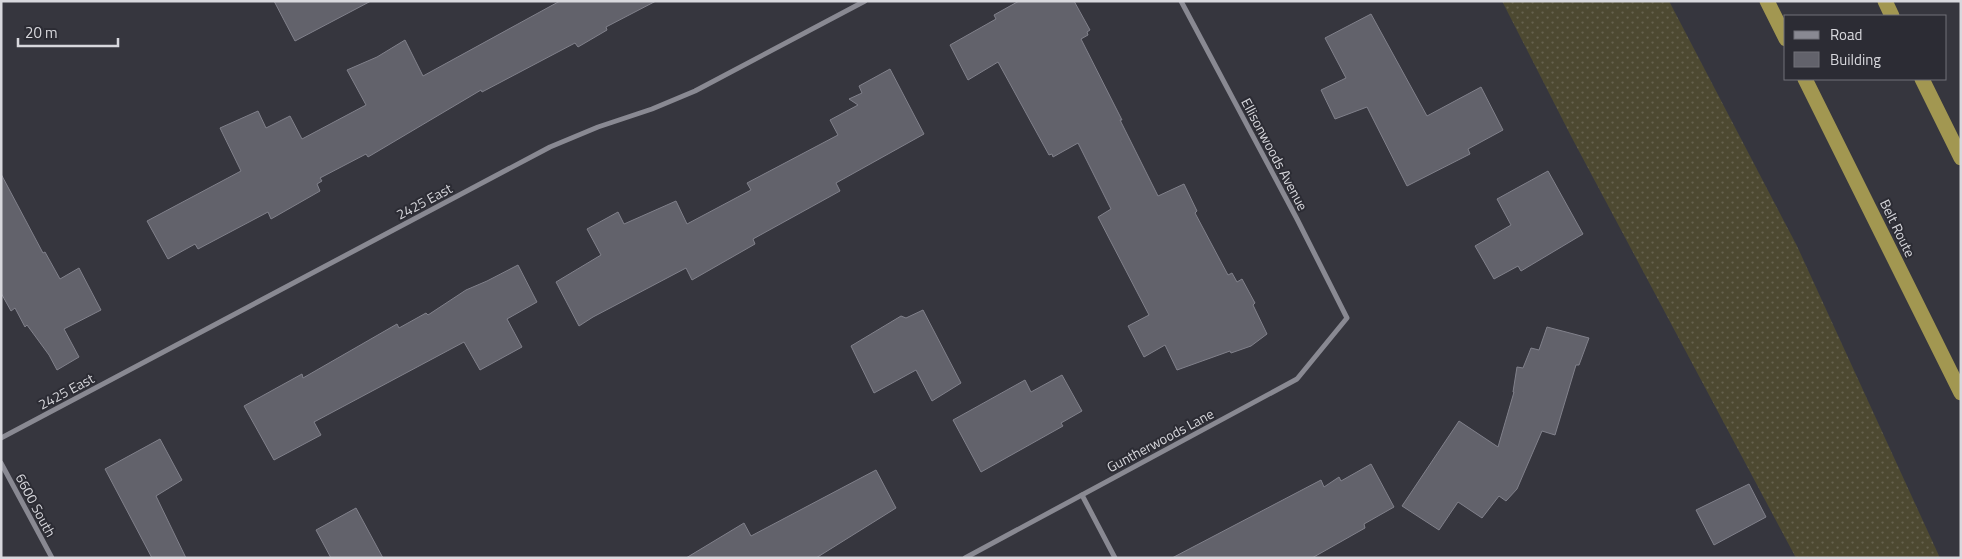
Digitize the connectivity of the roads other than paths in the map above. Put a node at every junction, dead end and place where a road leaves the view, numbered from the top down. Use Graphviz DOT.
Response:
graph roads {
  1 [pos="864,1"];
  2 [pos="1182,1"];
  3 [pos="1767,1"];
  4 [pos="1885,1"];
  5 [pos="1892,15"];
  6 [pos="1784,35"];
  7 [pos="1805,80"];
  8 [pos="1922,80"];
  9 [pos="1961,158"];
  10 [pos="1347,318"];
  11 [pos="1961,392"];
  12 [pos="1,438"];
  13 [pos="1,463"];
  14 [pos="1082,495"];
  15 [pos="52,558"];
  16 [pos="965,558"];
  17 [pos="1115,558"];
  1 -- 12 [label="street, 2425 East"];
  2 -- 10 [label="street, Ellisonwoods Avenue"];
  3 -- 6 [label="highway"];
  4 -- 5 [label="highway"];
  7 -- 11 [label="highway, Belt Route"];
  8 -- 9 [label="highway"];
  10 -- 14 [label="street, Guntherwoods Lane"];
  13 -- 15 [label="street, 6600 South"];
  14 -- 16 [label="street, Guntherwoods Lane"];
  14 -- 17 [label="street"];
}
